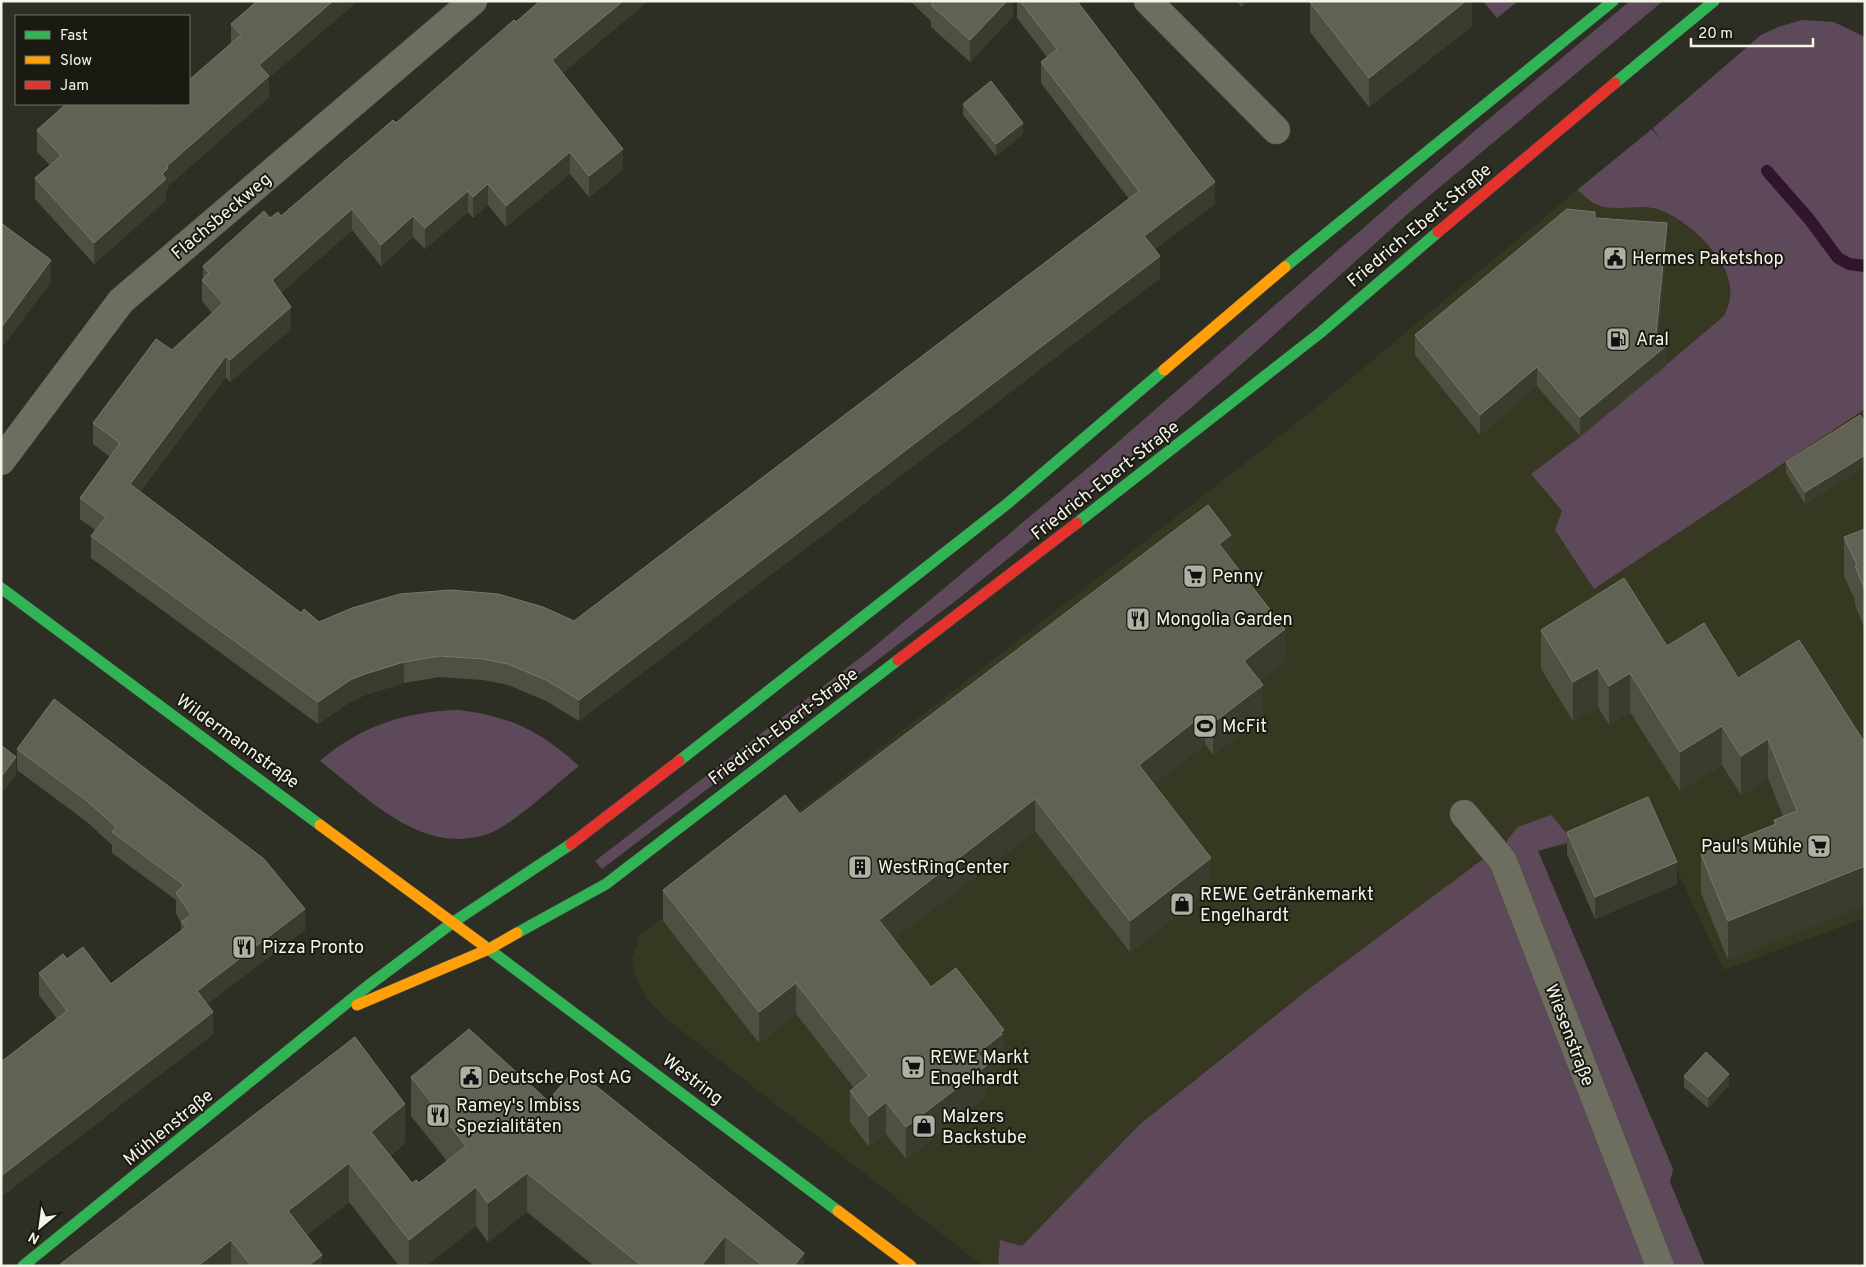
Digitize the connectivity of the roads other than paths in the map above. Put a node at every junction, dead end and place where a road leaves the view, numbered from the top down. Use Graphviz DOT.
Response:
graph roads {
  1 [pos="473,1"];
  2 [pos="1148,1"];
  3 [pos="1612,1"];
  4 [pos="1714,1"];
  5 [pos="1276,130"];
  6 [pos="1,461"];
  7 [pos="1,588"];
  8 [pos="1464,814"];
  9 [pos="452,923"];
  10 [pos="489,949"];
  11 [pos="334,1014"];
  12 [pos="23,1266"];
  13 [pos="911,1266"];
  14 [pos="1660,1266"];
  1 -- 6 [label="street, Flachsbeckweg"];
  2 -- 5 [label="street"];
  3 -- 9 [label="main road, Friedrich-Ebert-Straße"];
  4 -- 10 [label="main road, Friedrich-Ebert-Straße"];
  7 -- 9 [label="main road, Wildermannstraße"];
  8 -- 14 [label="street, Wiesenstraße"];
  9 -- 10 [label="main road, Westring"];
  9 -- 11 [label="main road, Mühlenstraße"];
  10 -- 11 [label="main road, Mühlenstraße"];
  10 -- 13 [label="main road, Westring"];
  11 -- 12 [label="main road, Mühlenstraße"];
}
